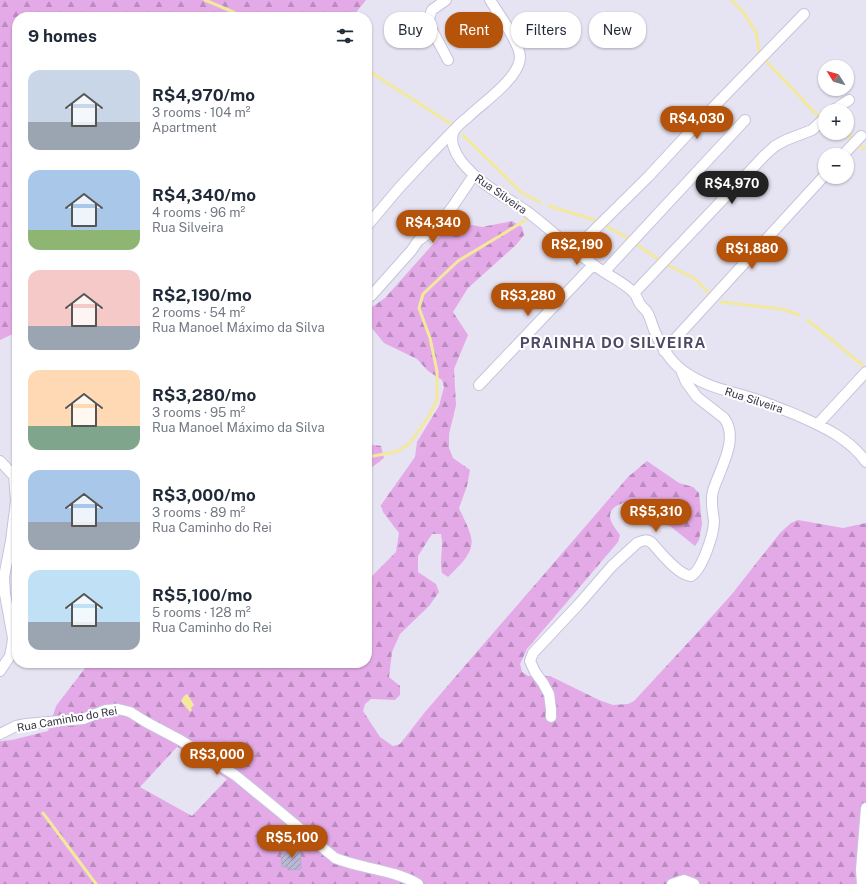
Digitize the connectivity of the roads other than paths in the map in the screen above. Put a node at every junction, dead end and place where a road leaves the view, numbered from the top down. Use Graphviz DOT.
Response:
graph roads {
  1 [pos="446,0"];
  2 [pos="490,0"];
  3 [pos="804,14"];
  4 [pos="448,60"];
  5 [pos="849,100"];
  6 [pos="843,104"];
  7 [pos="745,120"];
  8 [pos="818,124"];
  9 [pos="454,130"];
  10 [pos="861,136"];
  11 [pos="850,148"];
  12 [pos="474,175"];
  13 [pos="818,183"];
  14 [pos="372,220"];
  15 [pos="574,250"];
  16 [pos="593,265"];
  17 [pos="604,272"];
  18 [pos="634,293"];
  19 [pos="372,295"];
  20 [pos="664,351"];
  21 [pos="681,370"];
  22 [pos="866,372"];
  23 [pos="479,385"];
  24 [pos="818,424"];
  25 [pos="0,461"];
  26 [pos="866,462"];
  27 [pos="12,474"];
  28 [pos="12,533"];
  29 [pos="12,632"];
  30 [pos="12,646"];
  31 [pos="0,671"];
  32 [pos="551,717"];
  33 [pos="0,734"];
  34 [pos="866,808"];
  35 [pos="418,884"];
  36 [pos="672,884"];
  37 [pos="694,884"];
  38 [pos="862,884"];
  1 -- 4 [label="street"];
  2 -- 9 [label="street"];
  3 -- 15 [label="street"];
  5 -- 6 [label="street"];
  7 -- 17 [label="street"];
  8 -- 18 [label="street"];
  9 -- 12 [label="street, Rua Silveira"];
  9 -- 14 [label="street"];
  10 -- 11 [label="street"];
  12 -- 15 [label="street, Rua Silveira"];
  12 -- 19 [label="street"];
  13 -- 20 [label="street"];
  15 -- 16 [label="street, Rua Silveira"];
  16 -- 17 [label="street, Rua Silveira"];
  16 -- 23 [label="street"];
  17 -- 18 [label="street, Rua Silveira"];
  18 -- 20 [label="street, Rua Silveira"];
  20 -- 21 [label="street, Rua Silveira"];
  21 -- 24 [label="street, Rua Silveira"];
  21 -- 32 [label="street"];
  22 -- 24 [label="street"];
  24 -- 26 [label="street, Rua Silveira"];
  25 -- 27 [label="street"];
  28 -- 29 [label="street"];
  30 -- 31 [label="street"];
  33 -- 35 [label="street, Rua Caminho do Rei"];
  34 -- 38 [label="street"];
  36 -- 37 [label="street"];
}
